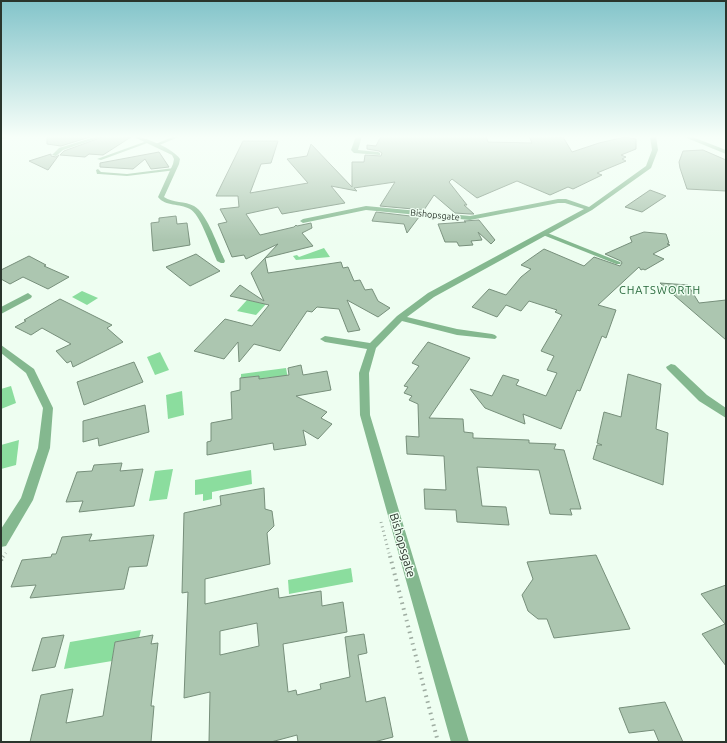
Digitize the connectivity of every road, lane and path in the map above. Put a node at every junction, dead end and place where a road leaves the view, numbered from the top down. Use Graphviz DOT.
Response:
graph roads {
  1 [pos="98,170"];
  2 [pos="161,171"];
  3 [pos="173,171"];
  4 [pos="644,171"];
  5 [pos="590,209"];
  6 [pos="303,221"];
  7 [pos="545,234"];
  8 [pos="221,261"];
  9 [pos="618,263"];
  10 [pos="28,296"];
  11 [pos="1,311"];
  12 [pos="400,318"];
  13 [pos="492,337"];
  14 [pos="326,339"];
  15 [pos="372,346"];
  16 [pos="1,348"];
  17 [pos="671,367"];
  18 [pos="726,414"];
  19 [pos="1,541"];
  20 [pos="460,742"];
  1 -- 2 [label="lane"];
  3 -- 8 [label="street"];
  4 -- 5 [label="street, Bishopsgate"];
  5 -- 6 [label="street, Bishopsgate"];
  5 -- 7 [label="street, Bishopsgate"];
  7 -- 9 [label="lane"];
  7 -- 12 [label="street, Bishopsgate"];
  10 -- 11 [label="street"];
  12 -- 13 [label="street"];
  12 -- 15 [label="street, Bishopsgate"];
  14 -- 15 [label="street"];
  15 -- 20 [label="street, Bishopsgate"];
  16 -- 19 [label="street"];
  17 -- 18 [label="street"];
}
